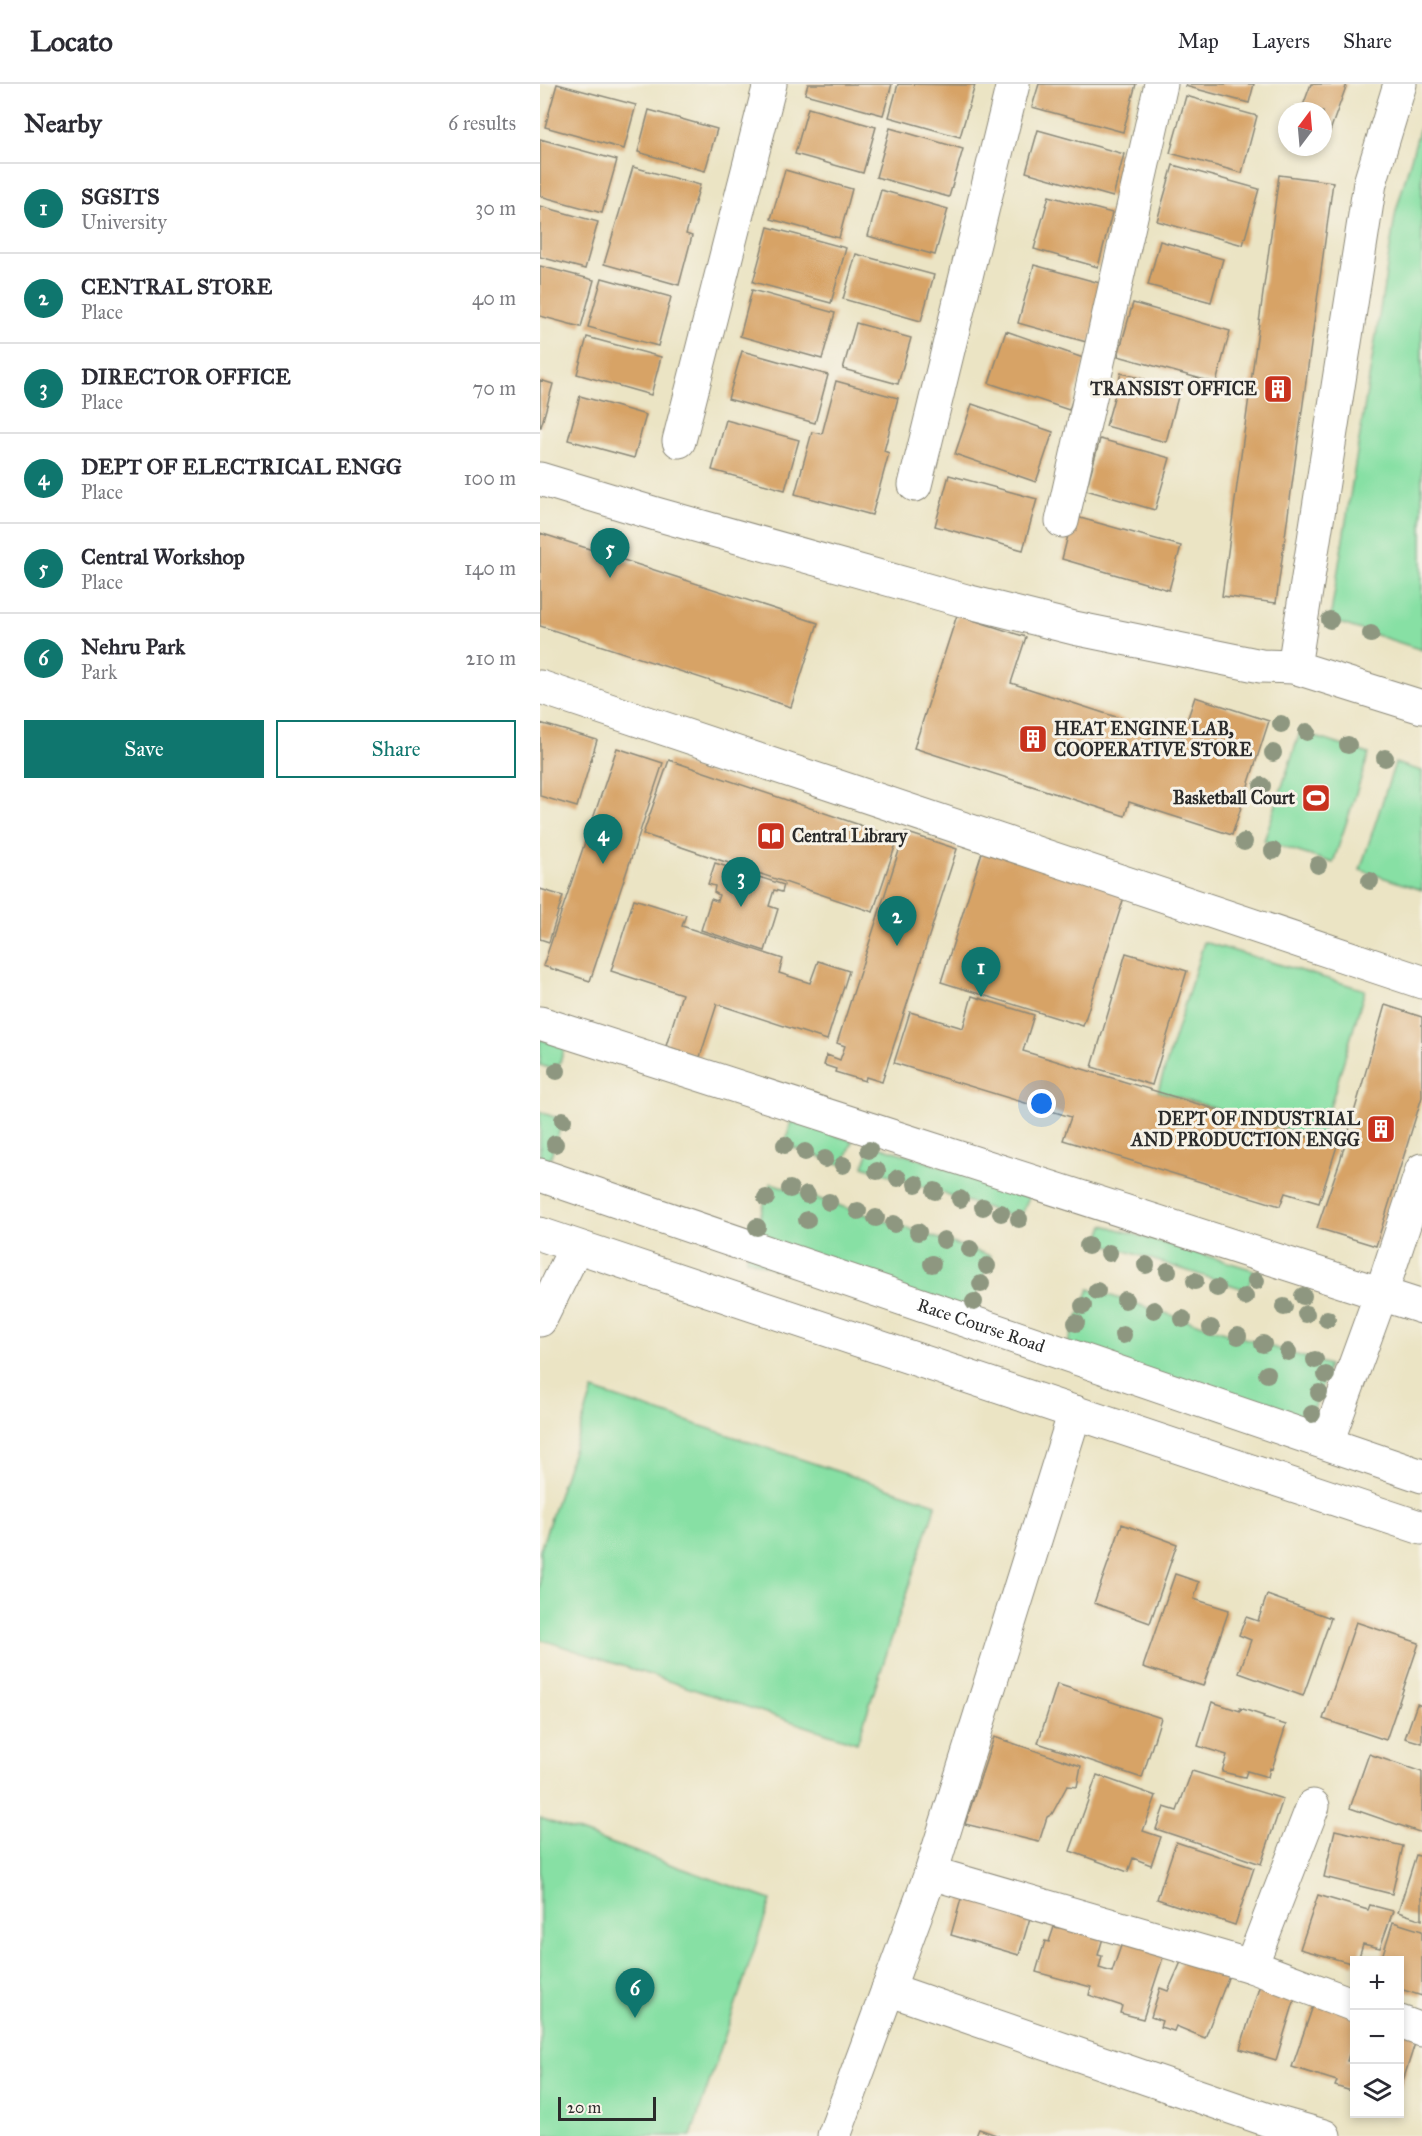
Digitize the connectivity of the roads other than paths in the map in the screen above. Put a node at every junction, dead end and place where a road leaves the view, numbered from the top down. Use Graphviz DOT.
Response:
graph roads {
  1 [pos="770,84"];
  2 [pos="1013,84"];
  3 [pos="1161,84"];
  4 [pos="1400,84"];
  5 [pos="680,441"];
  6 [pos="540,479"];
  7 [pos="915,485"];
  8 [pos="1062,521"];
  9 [pos="1294,667"];
  10 [pos="540,687"];
  11 [pos="1422,707"];
  12 [pos="1422,982"];
  13 [pos="540,1023"];
  14 [pos="1422,1170"];
  15 [pos="540,1175"];
  16 [pos="540,1234"];
  17 [pos="576,1246"];
  18 [pos="1381,1294"];
  19 [pos="1422,1307"];
  20 [pos="540,1320"];
  21 [pos="1075,1412"];
  22 [pos="1327,1442"];
  23 [pos="1422,1476"];
  24 [pos="1422,1528"];
  25 [pos="1313,1806"];
  26 [pos="931,1873"];
  27 [pos="1251,1966"];
  28 [pos="888,1989"];
  29 [pos="1350,2003"];
  30 [pos="1404,2023"];
  31 [pos="1422,2030"];
  32 [pos="1266,2128"];
  33 [pos="834,2136"];
  34 [pos="1324,2136"];
  1 -- 5 [label="street"];
  2 -- 7 [label="street"];
  3 -- 8 [label="street"];
  4 -- 9 [label="street"];
  6 -- 9 [label="street"];
  9 -- 11 [label="street"];
  10 -- 12 [label="street"];
  13 -- 18 [label="street"];
  14 -- 18 [label="street"];
  15 -- 22 [label="street, Race Course Road"];
  16 -- 17 [label="street"];
  17 -- 20 [label="street"];
  17 -- 21 [label="street"];
  18 -- 19 [label="street"];
  18 -- 22 [label="street"];
  21 -- 24 [label="street"];
  21 -- 26 [label="street"];
  22 -- 23 [label="street, Race Course Road"];
  25 -- 27 [label="street"];
  26 -- 27 [label="street"];
  26 -- 28 [label="street"];
  27 -- 29 [label="street"];
  28 -- 32 [label="street"];
  28 -- 33 [label="street"];
  30 -- 31 [label="street"];
  32 -- 34 [label="street"];
}
